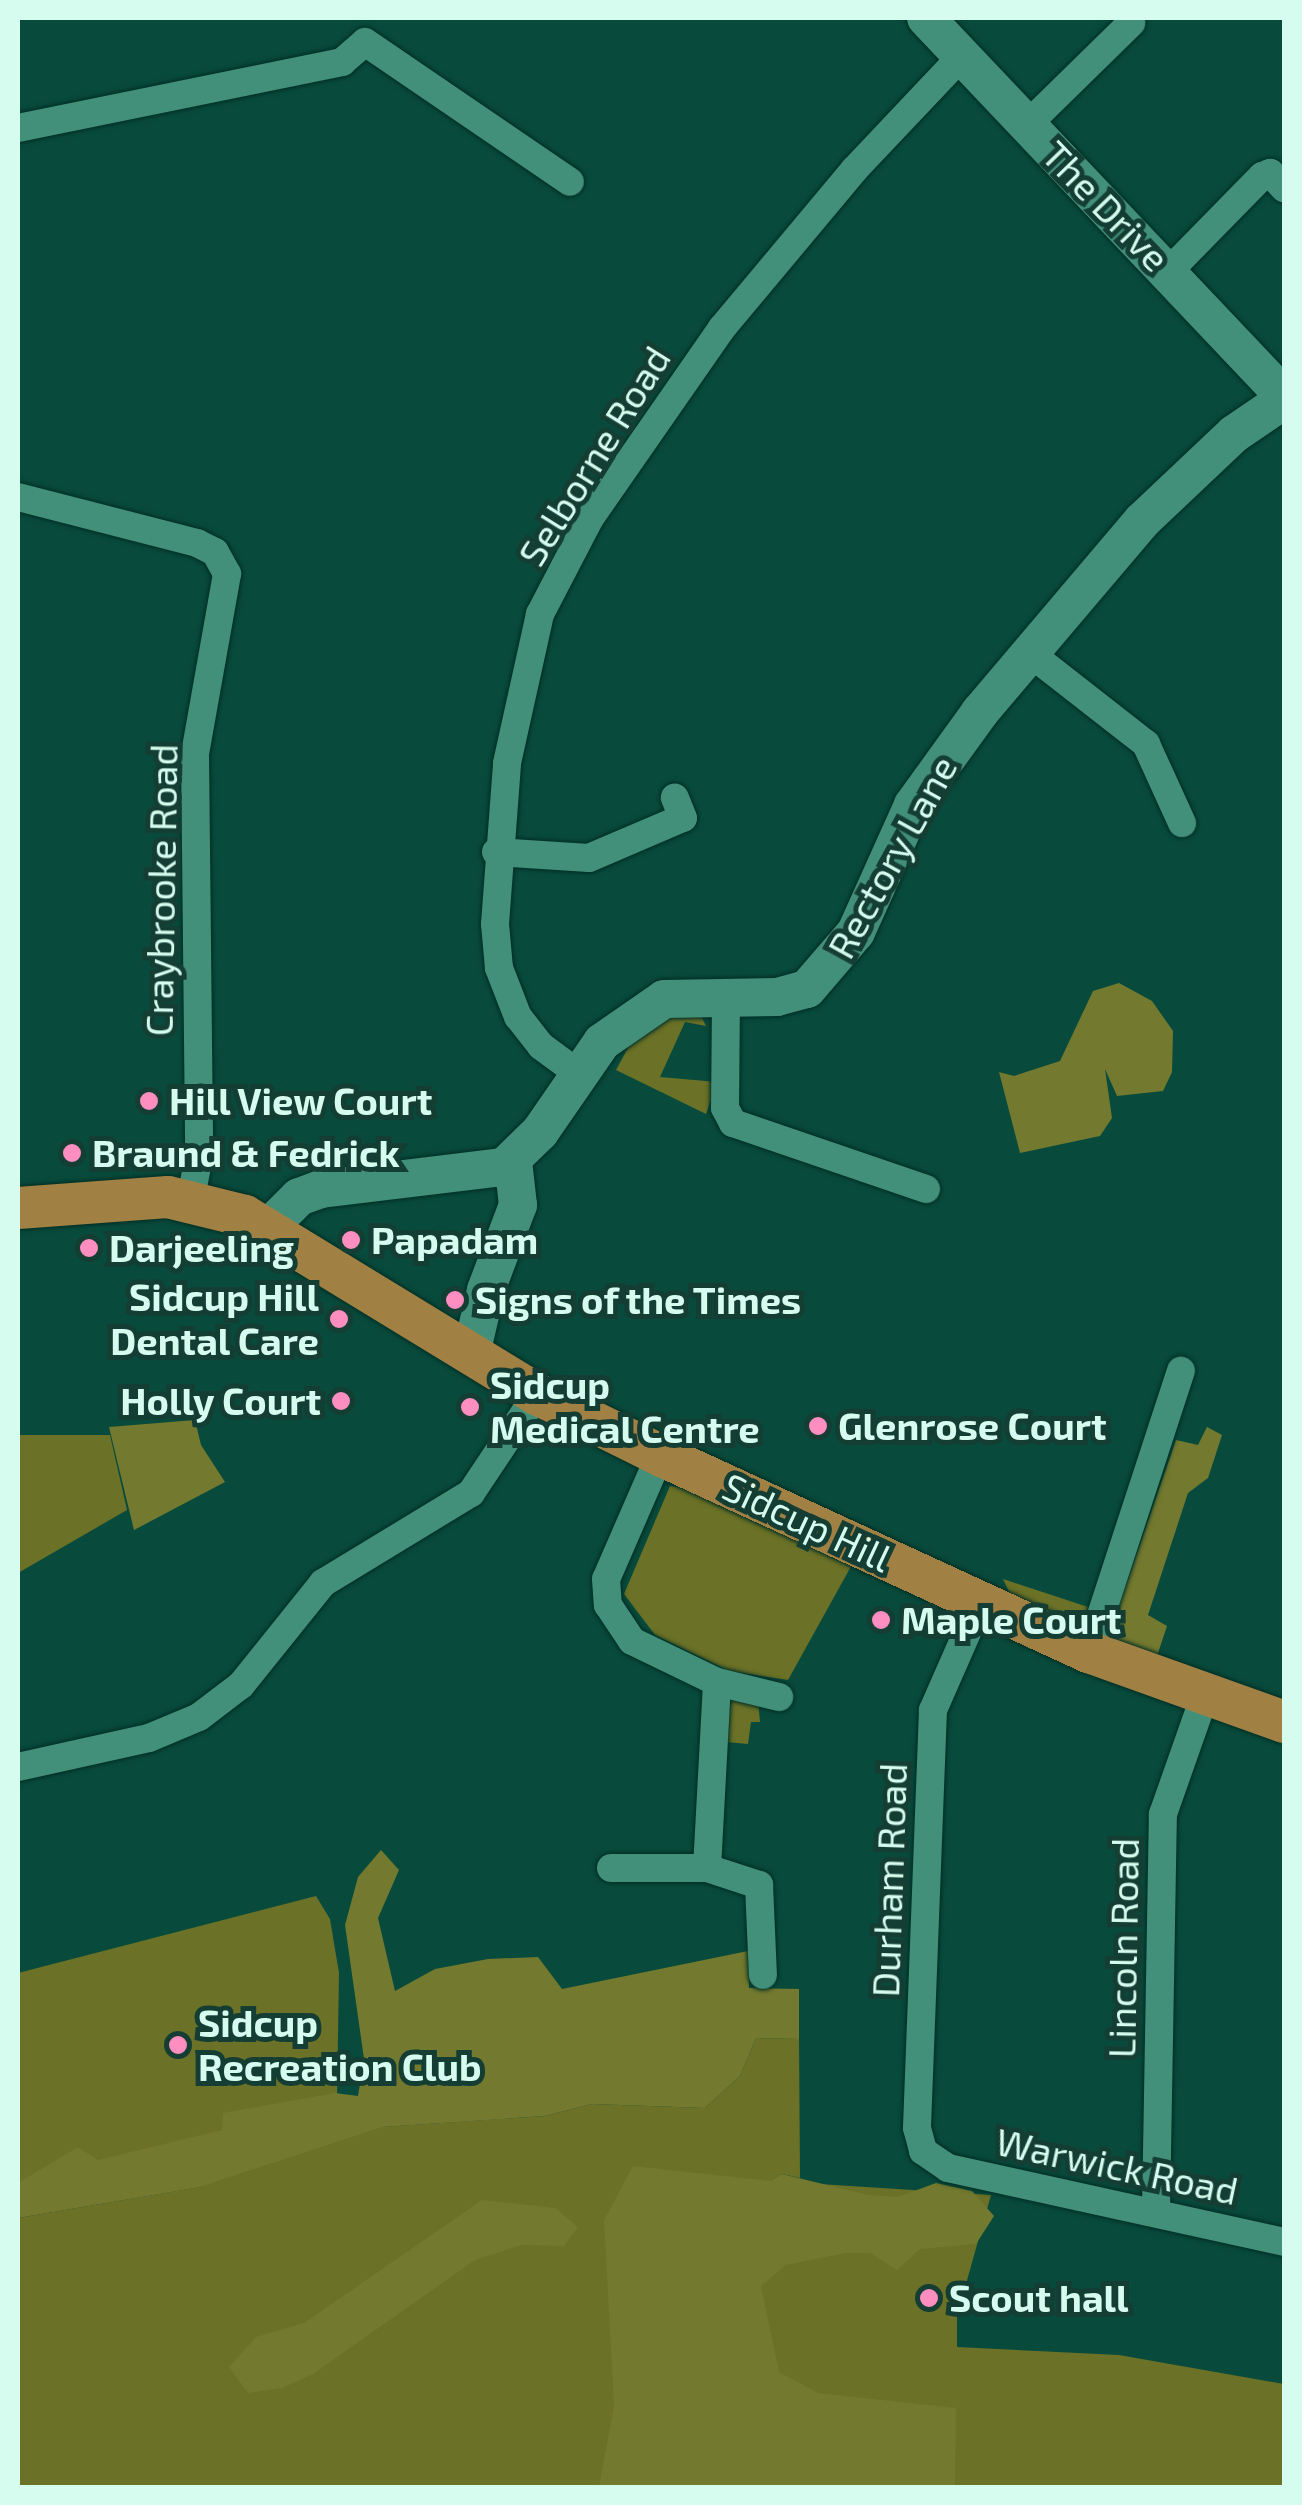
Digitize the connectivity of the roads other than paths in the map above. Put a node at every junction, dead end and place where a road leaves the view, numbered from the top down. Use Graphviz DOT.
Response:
graph roads {
  1 [pos="926,18"];
  2 [pos="1131,23"];
  3 [pos="365,30"];
  4 [pos="961,57"];
  5 [pos="1027,125"];
  6 [pos="18,128"];
  7 [pos="570,182"];
  8 [pos="1284,188"];
  9 [pos="1169,271"];
  10 [pos="1284,398"];
  11 [pos="18,497"];
  12 [pos="1031,654"];
  13 [pos="675,798"];
  14 [pos="1182,823"];
  15 [pos="496,852"];
  16 [pos="726,998"];
  17 [pos="579,1074"];
  18 [pos="512,1162"];
  19 [pos="926,1189"];
  20 [pos="190,1198"];
  21 [pos="18,1208"];
  22 [pos="270,1226"];
  23 [pos="471,1354"];
  24 [pos="1181,1370"];
  25 [pos="536,1394"];
  26 [pos="660,1455"];
  27 [pos="980,1603"];
  28 [pos="1089,1652"];
  29 [pos="716,1682"];
  30 [pos="1205,1695"];
  31 [pos="779,1697"];
  32 [pos="1284,1722"];
  33 [pos="18,1766"];
  34 [pos="612,1868"];
  35 [pos="707,1868"];
  36 [pos="763,1976"];
  37 [pos="934,2164"];
  38 [pos="1156,2210"];
  39 [pos="1284,2242"];
  1 -- 4 [label="street, The Drive"];
  2 -- 5 [label="street"];
  3 -- 6 [label="street"];
  3 -- 7 [label="street"];
  4 -- 5 [label="street, The Drive"];
  4 -- 15 [label="street, Selborne Road"];
  5 -- 9 [label="street, The Drive"];
  8 -- 9 [label="street"];
  9 -- 10 [label="street, The Drive"];
  10 -- 12 [label="street, Rectory Lane"];
  11 -- 20 [label="street, Craybrooke Road"];
  12 -- 14 [label="street"];
  12 -- 16 [label="street, Rectory Lane"];
  13 -- 15 [label="street"];
  15 -- 17 [label="street, Selborne Road"];
  16 -- 17 [label="street, Rectory Lane"];
  16 -- 19 [label="street"];
  17 -- 18 [label="street, Rectory Lane"];
  18 -- 22 [label="street"];
  18 -- 23 [label="street"];
  20 -- 21 [label="main road"];
  20 -- 22 [label="main road, Sidcup Hill"];
  22 -- 23 [label="main road, Sidcup Hill"];
  23 -- 25 [label="main road, Sidcup Hill"];
  24 -- 28 [label="street"];
  25 -- 26 [label="main road, Sidcup Hill"];
  25 -- 33 [label="street"];
  26 -- 27 [label="main road, Sidcup Hill"];
  26 -- 29 [label="street"];
  27 -- 28 [label="main road, Sidcup Hill"];
  27 -- 37 [label="street, Durham Road"];
  28 -- 30 [label="main road, Sidcup Hill"];
  29 -- 31 [label="street"];
  29 -- 35 [label="street"];
  30 -- 32 [label="main road, Sidcup Hill"];
  30 -- 38 [label="street, Lincoln Road"];
  34 -- 35 [label="street"];
  35 -- 36 [label="street"];
  37 -- 38 [label="street, Warwick Road"];
  38 -- 39 [label="street, Warwick Road"];
}
